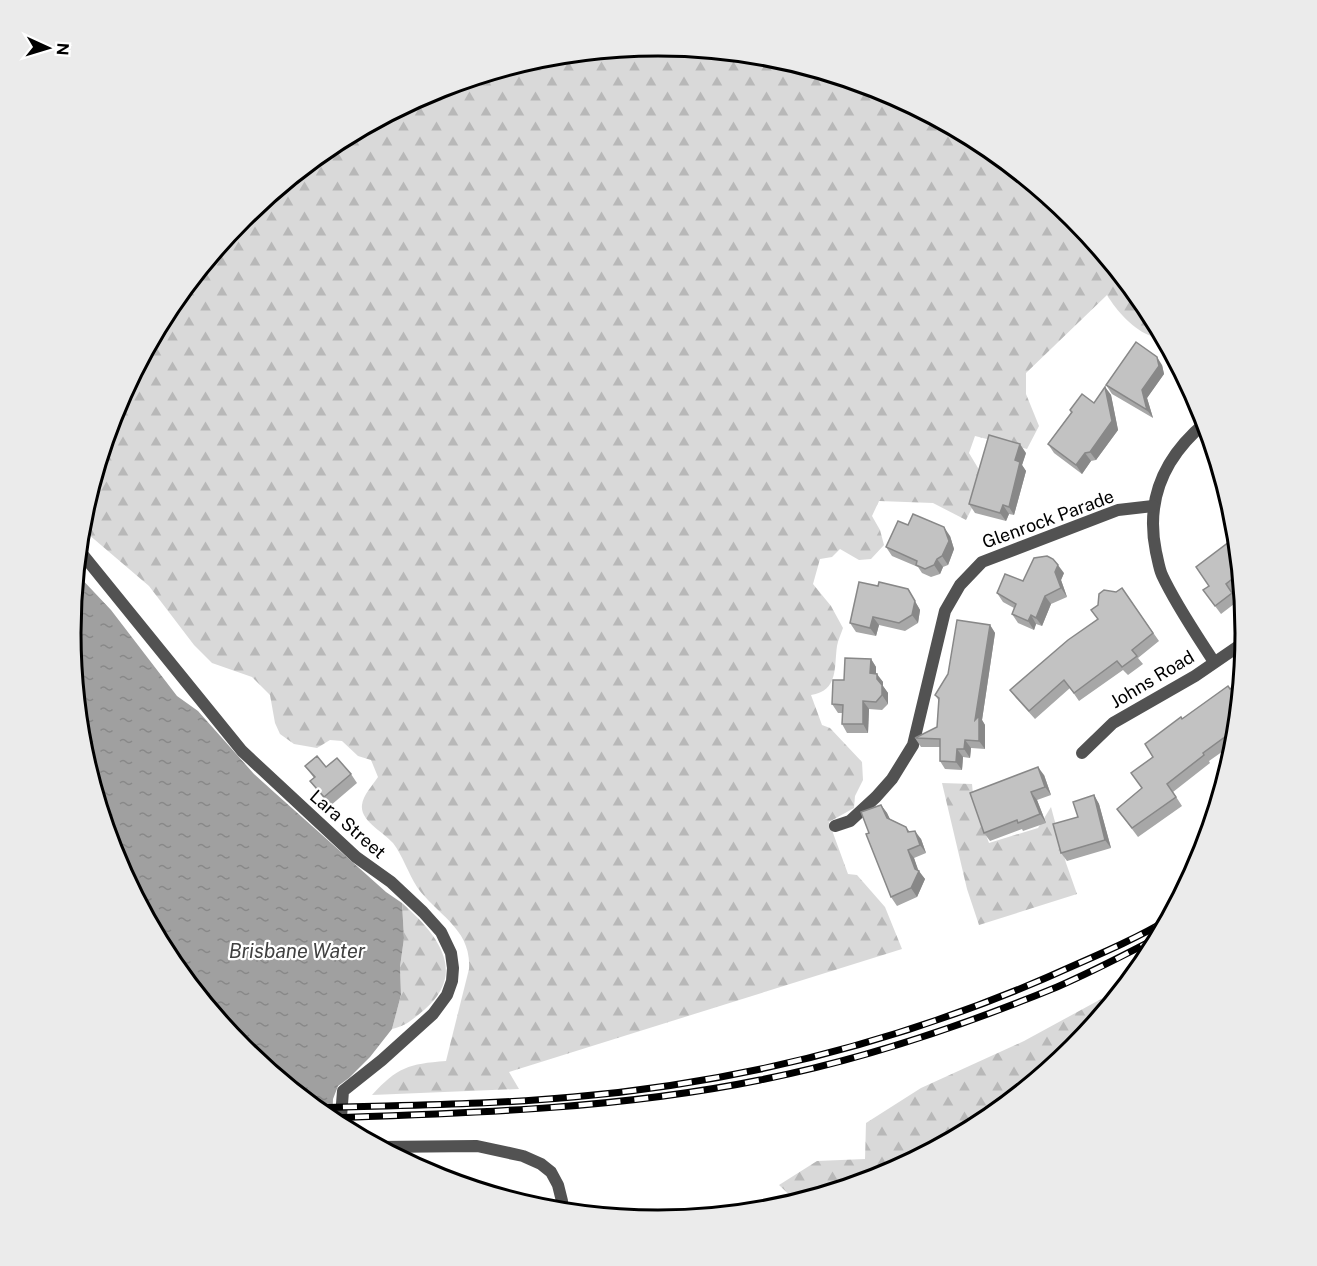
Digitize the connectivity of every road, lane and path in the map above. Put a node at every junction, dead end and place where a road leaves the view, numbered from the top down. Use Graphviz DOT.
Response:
graph roads {
  1 [pos="1198,429"];
  2 [pos="1153,506"];
  3 [pos="86,559"];
  4 [pos="1236,648"];
  5 [pos="1214,662"];
  6 [pos="1082,753"];
  7 [pos="835,826"];
  8 [pos="341,1115"];
  9 [pos="395,1147"];
  10 [pos="562,1202"];
  1 -- 2 [label="street"];
  2 -- 5 [label="street"];
  2 -- 7 [label="street, Glenrock Parade"];
  3 -- 8 [label="street, Lara Street"];
  4 -- 5 [label="street, Johns Road"];
  5 -- 6 [label="street, Johns Road"];
  9 -- 10 [label="street"];
}
